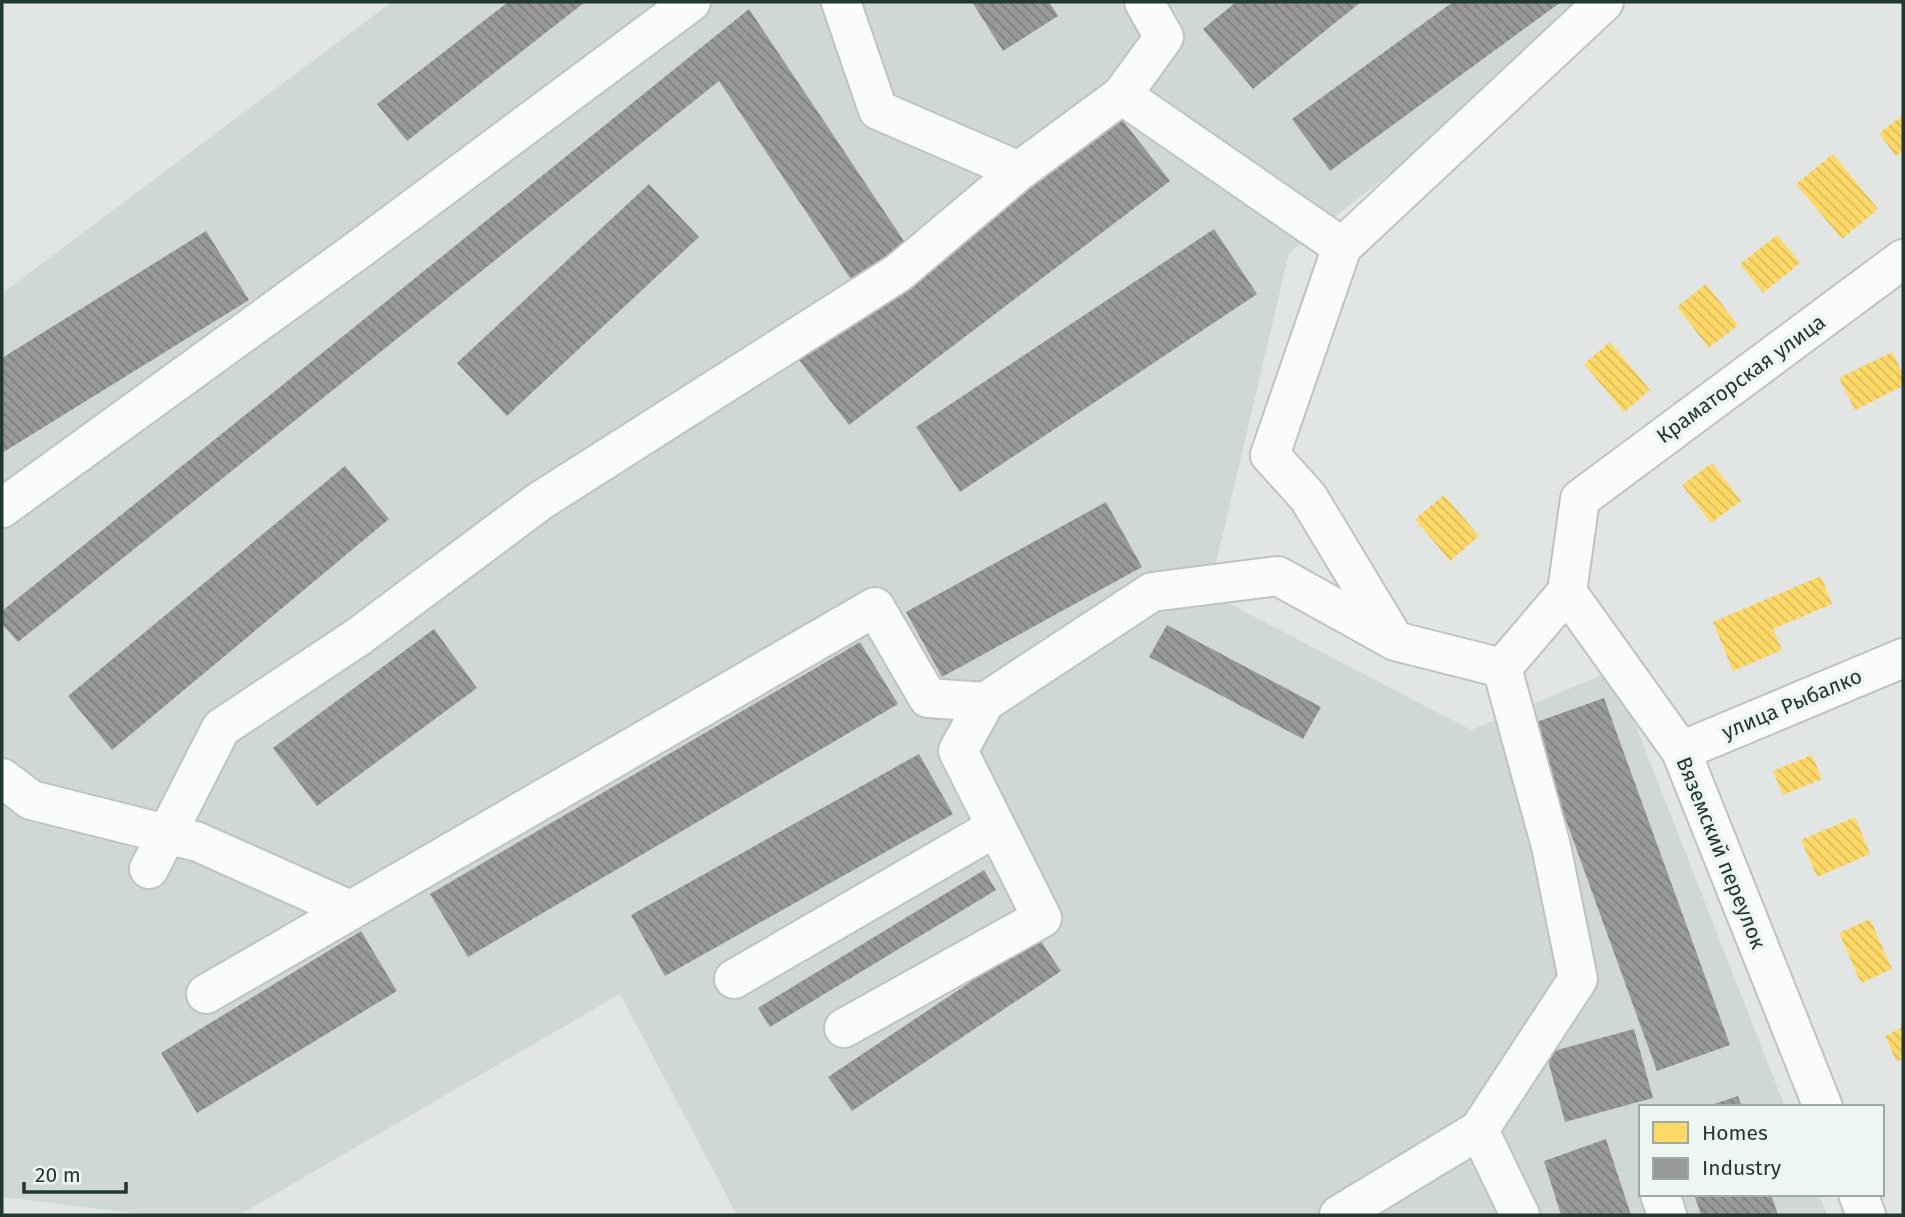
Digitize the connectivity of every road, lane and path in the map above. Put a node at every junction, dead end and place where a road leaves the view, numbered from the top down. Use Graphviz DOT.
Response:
graph roads {
  1 [pos="691,2"];
  2 [pos="841,2"];
  3 [pos="1144,2"];
  4 [pos="1604,2"];
  5 [pos="1122,95"];
  6 [pos="1019,171"];
  7 [pos="1342,247"];
  8 [pos="1903,259"];
  9 [pos="2,508"];
  10 [pos="1567,592"];
  11 [pos="1395,641"];
  12 [pos="1903,658"];
  13 [pos="1502,668"];
  14 [pos="985,702"];
  15 [pos="1681,751"];
  16 [pos="2,778"];
  17 [pos="996,827"];
  18 [pos="168,834"];
  19 [pos="149,869"];
  20 [pos="350,910"];
  21 [pos="734,979"];
  22 [pos="206,994"];
  23 [pos="844,1028"];
  24 [pos="1822,1105"];
  25 [pos="1479,1130"];
  26 [pos="1661,1196"];
  27 [pos="1859,1196"];
  28 [pos="1339,1215"];
  29 [pos="1520,1215"];
  30 [pos="1667,1215"];
  31 [pos="1866,1215"];
  1 -- 9 [label="street"];
  2 -- 6 [label="street"];
  3 -- 5 [label="street"];
  4 -- 7 [label="street"];
  5 -- 6 [label="street"];
  5 -- 7 [label="street"];
  6 -- 18 [label="street"];
  7 -- 11 [label="street"];
  8 -- 10 [label="street, Краматорская улица"];
  10 -- 13 [label="street"];
  10 -- 15 [label="street, Вяземский переулок"];
  11 -- 13 [label="street"];
  11 -- 14 [label="street"];
  12 -- 15 [label="street, улица Рыбалко"];
  13 -- 25 [label="street"];
  14 -- 17 [label="street"];
  14 -- 20 [label="street"];
  15 -- 24 [label="street, Вяземский переулок"];
  16 -- 18 [label="street"];
  17 -- 21 [label="street"];
  17 -- 23 [label="street"];
  18 -- 19 [label="street"];
  18 -- 20 [label="street"];
  20 -- 22 [label="street"];
  25 -- 28 [label="street"];
  25 -- 29 [label="street"];
  26 -- 30 [label="street"];
  27 -- 31 [label="street"];
}
